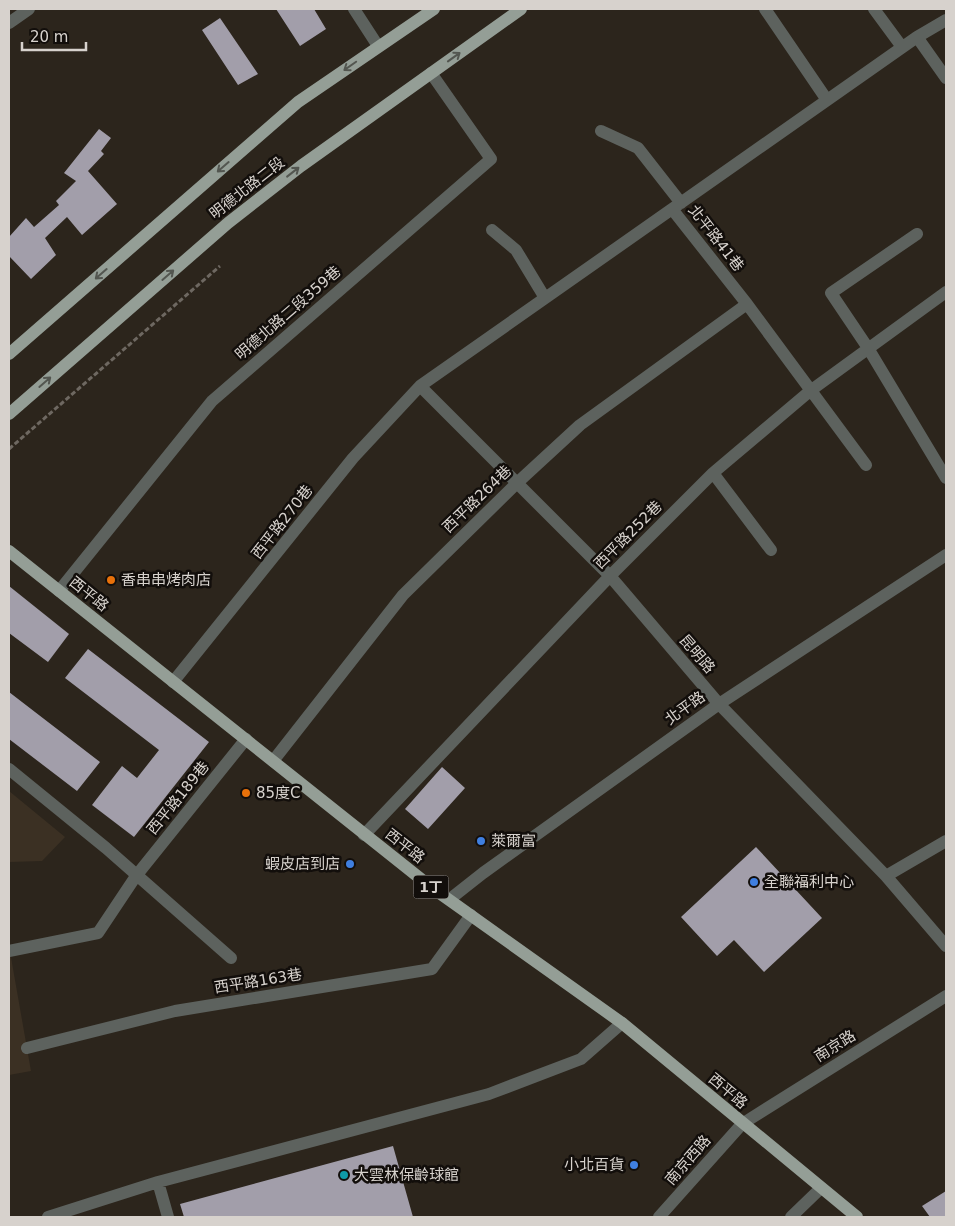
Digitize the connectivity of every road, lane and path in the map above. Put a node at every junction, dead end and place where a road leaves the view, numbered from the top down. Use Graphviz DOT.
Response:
graph roads {
  1 [pos="29,9"];
  2 [pos="354,9"];
  3 [pos="434,9"];
  4 [pos="521,9"];
  5 [pos="765,9"];
  6 [pos="874,9"];
  7 [pos="946,20"];
  8 [pos="9,22"];
  9 [pos="917,37"];
  10 [pos="378,46"];
  11 [pos="902,47"];
  12 [pos="431,73"];
  13 [pos="946,78"];
  14 [pos="827,100"];
  15 [pos="601,131"];
  16 [pos="676,206"];
  17 [pos="492,230"];
  18 [pos="917,234"];
  19 [pos="220,266"];
  20 [pos="946,292"];
  21 [pos="545,298"];
  22 [pos="746,304"];
  23 [pos="868,348"];
  24 [pos="9,354"];
  25 [pos="420,386"];
  26 [pos="810,391"];
  27 [pos="9,414"];
  28 [pos="9,449"];
  29 [pos="866,465"];
  30 [pos="712,473"];
  31 [pos="946,478"];
  32 [pos="517,483"];
  33 [pos="771,550"];
  34 [pos="9,551"];
  35 [pos="946,555"];
  36 [pos="610,576"];
  37 [pos="59,591"];
  38 [pos="174,682"];
  39 [pos="719,704"];
  40 [pos="246,739"];
  41 [pos="272,761"];
  42 [pos="9,769"];
  43 [pos="364,834"];
  44 [pos="946,841"];
  45 [pos="136,876"];
  46 [pos="886,876"];
  47 [pos="450,900"];
  48 [pos="471,916"];
  49 [pos="946,946"];
  50 [pos="9,951"];
  51 [pos="231,958"];
  52 [pos="946,996"];
  53 [pos="622,1023"];
  54 [pos="27,1048"];
  55 [pos="742,1124"];
  56 [pos="158,1182"];
  57 [pos="821,1188"];
  58 [pos="48,1217"];
  59 [pos="168,1217"];
  60 [pos="659,1217"];
  61 [pos="791,1217"];
  62 [pos="857,1217"];
  1 -- 8 [label="street"];
  2 -- 10 [label="street"];
  3 -- 10 [label="main road, 明德北路二段"];
  12 -- 4 [label="main road, 明德北路二段, one-way"];
  5 -- 14 [label="street"];
  6 -- 11 [label="street"];
  7 -- 9 [label="street, 北平路41巷"];
  9 -- 11 [label="street, 北平路41巷"];
  9 -- 13 [label="street"];
  10 -- 24 [label="main road, 明德北路二段, one-way"];
  11 -- 14 [label="street, 北平路41巷"];
  27 -- 12 [label="main road, 明德北路二段, one-way"];
  12 -- 37 [label="street, 明德北路二段359巷"];
  14 -- 16 [label="street, 北平路41巷"];
  15 -- 16 [label="street"];
  16 -- 21 [label="street"];
  16 -- 22 [label="street, 北平路41巷"];
  17 -- 21 [label="street"];
  18 -- 23 [label="street"];
  19 -- 28 [label="path"];
  20 -- 23 [label="street, 西平路252巷"];
  21 -- 25 [label="street"];
  22 -- 26 [label="street, 北平路41巷"];
  22 -- 32 [label="street, 西平路264巷"];
  23 -- 26 [label="street, 西平路252巷"];
  23 -- 31 [label="street"];
  25 -- 32 [label="street, 昆明路"];
  25 -- 38 [label="street, 西平路270巷"];
  26 -- 29 [label="street, 北平路41巷"];
  26 -- 30 [label="street, 西平路252巷"];
  30 -- 33 [label="street"];
  30 -- 36 [label="street, 西平路252巷"];
  32 -- 36 [label="street, 昆明路"];
  32 -- 41 [label="street, 西平路264巷"];
  34 -- 37 [label="main road, 西平路 / 1丁"];
  35 -- 39 [label="street, 北平路"];
  36 -- 39 [label="street, 昆明路"];
  36 -- 43 [label="street, 西平路252巷"];
  37 -- 38 [label="main road, 西平路 / 1丁"];
  38 -- 40 [label="main road, 西平路 / 1丁"];
  39 -- 46 [label="street, 昆明路"];
  39 -- 47 [label="street, 北平路"];
  40 -- 41 [label="main road, 西平路 / 1丁"];
  40 -- 45 [label="street, 西平路189巷"];
  41 -- 43 [label="main road, 西平路 / 1丁"];
  42 -- 45 [label="street"];
  43 -- 47 [label="main road, 西平路 / 1丁"];
  44 -- 46 [label="street"];
  45 -- 50 [label="street, 西平路189巷"];
  45 -- 51 [label="street"];
  46 -- 49 [label="street, 昆明路"];
  47 -- 48 [label="main road, 西平路 / 1丁"];
  48 -- 53 [label="main road, 西平路 / 1丁"];
  48 -- 54 [label="street, 西平路163巷"];
  52 -- 55 [label="street, 南京路"];
  53 -- 55 [label="main road, 西平路 / 1丁"];
  53 -- 56 [label="street"];
  55 -- 57 [label="main road, 西平路 / 1丁"];
  55 -- 60 [label="street, 南京西路"];
  56 -- 58 [label="street"];
  56 -- 59 [label="street"];
  57 -- 61 [label="street"];
  57 -- 62 [label="main road, 西平路 / 1丁"];
}
